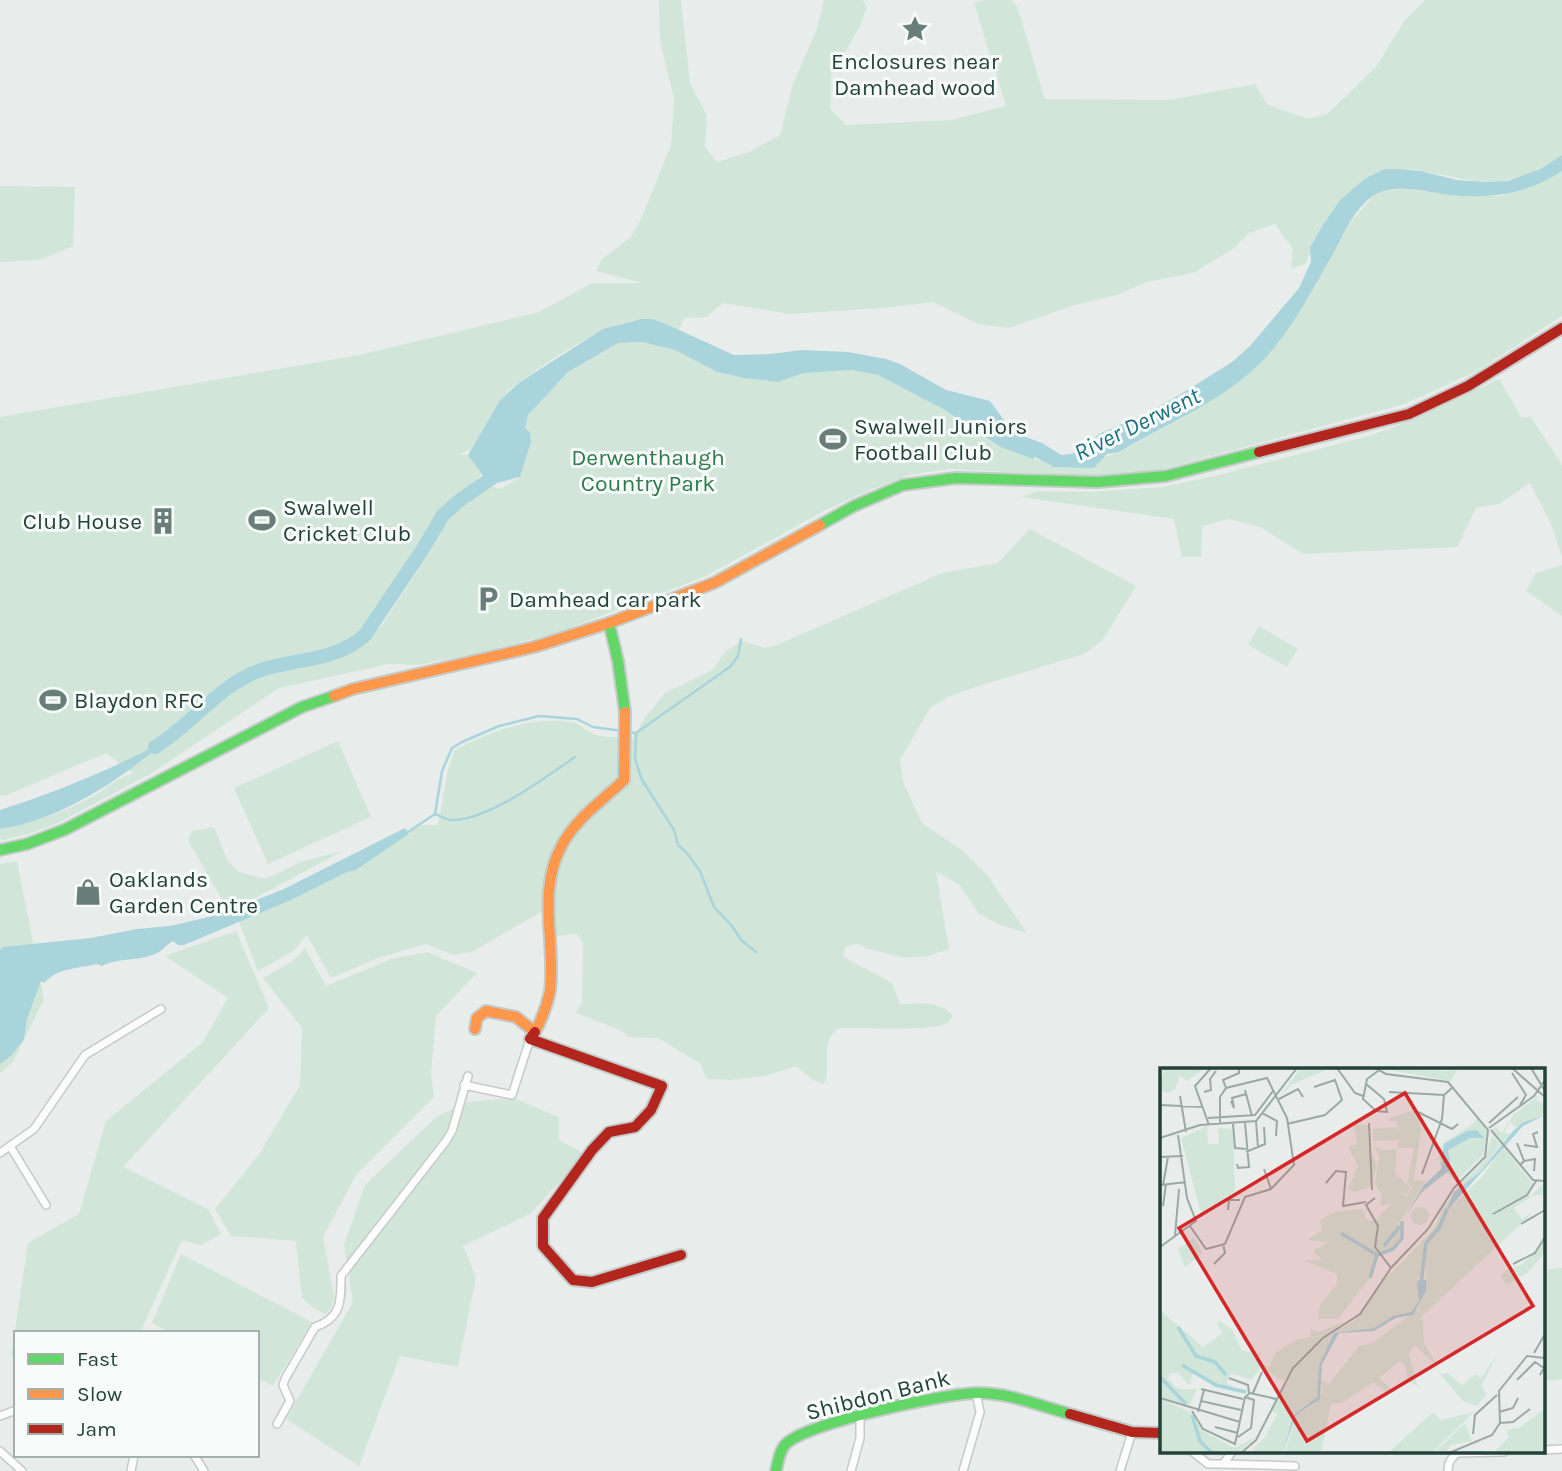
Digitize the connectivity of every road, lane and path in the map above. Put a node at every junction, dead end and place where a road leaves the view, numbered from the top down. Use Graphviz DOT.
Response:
graph roads {
  1 [pos="1562,328"];
  2 [pos="609,623"];
  3 [pos="0,850"];
  4 [pos="162,1009"];
  5 [pos="475,1029"];
  6 [pos="532,1036"];
  7 [pos="468,1076"];
  8 [pos="464,1086"];
  9 [pos="10,1146"];
  10 [pos="0,1153"];
  11 [pos="47,1205"];
  12 [pos="681,1255"];
  13 [pos="976,1393"];
  14 [pos="860,1417"];
  15 [pos="277,1424"];
  16 [pos="1132,1432"];
  17 [pos="1160,1433"];
  18 [pos="1562,1449"];
  19 [pos="1544,1450"];
  20 [pos="0,1451"];
  21 [pos="1196,1454"];
  22 [pos="1230,1454"];
  23 [pos="1223,1464"];
  24 [pos="1294,1466"];
  25 [pos="22,1471"];
  26 [pos="776,1471"];
  27 [pos="851,1471"];
  28 [pos="963,1471"];
  29 [pos="1120,1471"];
  1 -- 2 [label="main road"];
  2 -- 3 [label="main road"];
  2 -- 6 [label="main road"];
  4 -- 9 [label="street"];
  5 -- 6 [label="main road"];
  6 -- 8 [label="street"];
  6 -- 12 [label="main road"];
  7 -- 8 [label="street"];
  8 -- 15 [label="street"];
  9 -- 10 [label="street"];
  9 -- 11 [label="street"];
  13 -- 14 [label="main road, Shibdon Bank"];
  13 -- 16 [label="main road, Shibdon Bank"];
  13 -- 28 [label="street"];
  14 -- 26 [label="main road, Shibdon Bank"];
  14 -- 27 [label="street"];
  16 -- 17 [label="main road, Shibdon Bank"];
  16 -- 29 [label="street"];
  18 -- 19 [label="street"];
  20 -- 25 [label="street"];
  21 -- 23 [label="street"];
  22 -- 23 [label="street"];
  23 -- 24 [label="street"];
}
